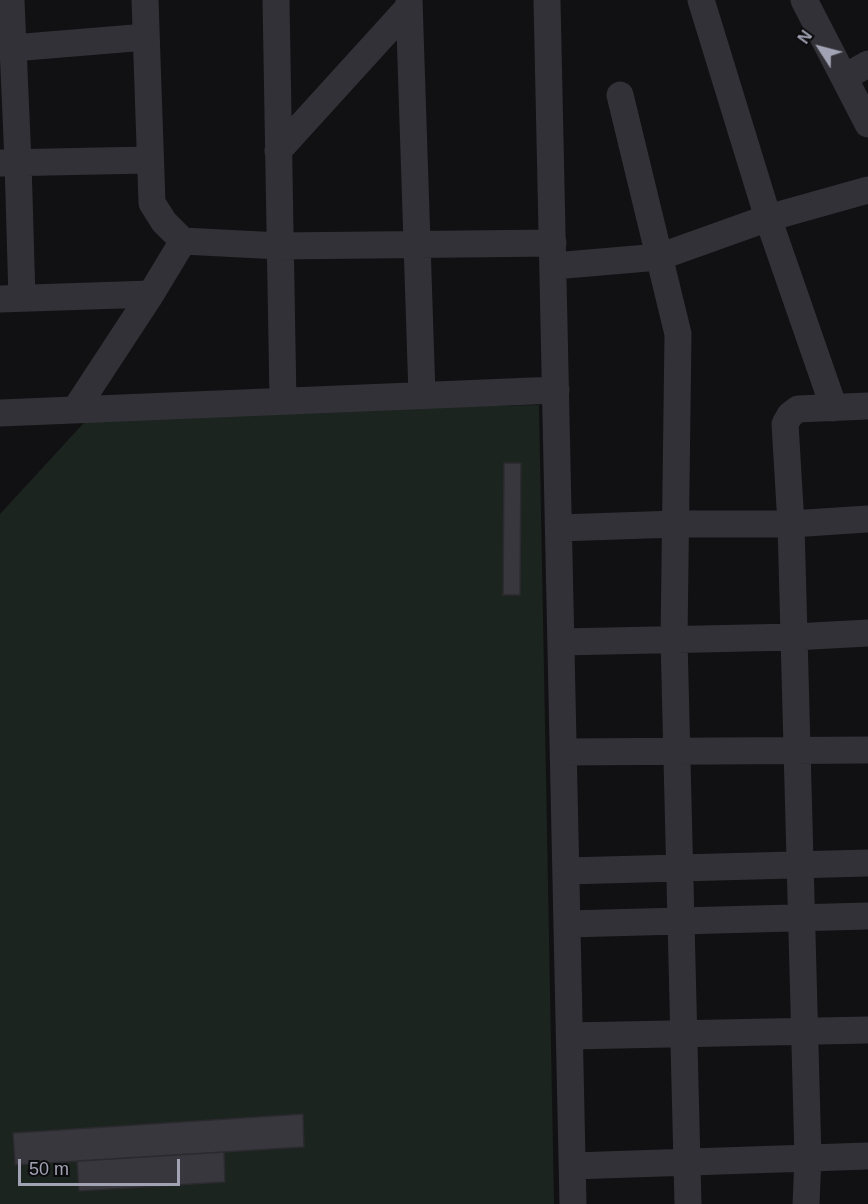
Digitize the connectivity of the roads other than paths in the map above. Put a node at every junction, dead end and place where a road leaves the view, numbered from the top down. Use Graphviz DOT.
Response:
graph roads {
  1 [pos="10,0"];
  2 [pos="145,0"];
  3 [pos="276,0"];
  4 [pos="548,0"];
  5 [pos="701,0"];
  6 [pos="804,0"];
  7 [pos="408,4"];
  8 [pos="146,37"];
  9 [pos="13,48"];
  10 [pos="868,64"];
  11 [pos="845,77"];
  12 [pos="620,95"];
  13 [pos="868,124"];
  14 [pos="278,151"];
  15 [pos="149,160"];
  16 [pos="9,162"];
  17 [pos="868,190"];
  18 [pos="768,218"];
  19 [pos="183,241"];
  20 [pos="417,244"];
  21 [pos="280,246"];
  22 [pos="553,254"];
  23 [pos="659,257"];
  24 [pos="151,294"];
  25 [pos="11,298"];
  26 [pos="556,390"];
  27 [pos="422,395"];
  28 [pos="283,401"];
  29 [pos="868,406"];
  30 [pos="834,408"];
  31 [pos="75,410"];
  32 [pos="0,413"];
  33 [pos="868,519"];
  34 [pos="676,524"];
  35 [pos="791,524"];
  36 [pos="559,528"];
  37 [pos="868,633"];
  38 [pos="794,637"];
  39 [pos="674,639"];
  40 [pos="561,642"];
  41 [pos="868,750"];
  42 [pos="797,751"];
  43 [pos="564,752"];
  44 [pos="676,752"];
  45 [pos="868,863"];
  46 [pos="800,865"];
  47 [pos="679,868"];
  48 [pos="566,871"];
  49 [pos="868,916"];
  50 [pos="801,918"];
  51 [pos="681,921"];
  52 [pos="567,924"];
  53 [pos="868,1030"];
  54 [pos="804,1031"];
  55 [pos="684,1034"];
  56 [pos="570,1036"];
  57 [pos="868,1156"];
  58 [pos="808,1158"];
  59 [pos="687,1162"];
  60 [pos="573,1166"];
  61 [pos="573,1204"];
  62 [pos="688,1204"];
  63 [pos="806,1204"];
  1 -- 9 [label="street"];
  2 -- 8 [label="street"];
  3 -- 14 [label="street"];
  4 -- 22 [label="street"];
  5 -- 18 [label="street"];
  6 -- 11 [label="street"];
  7 -- 14 [label="street"];
  7 -- 20 [label="street"];
  8 -- 9 [label="street"];
  8 -- 15 [label="street"];
  9 -- 16 [label="street"];
  10 -- 11 [label="street"];
  11 -- 13 [label="street"];
  12 -- 23 [label="street"];
  14 -- 21 [label="street"];
  15 -- 16 [label="street"];
  15 -- 19 [label="street"];
  16 -- 25 [label="street"];
  17 -- 18 [label="street"];
  18 -- 23 [label="street"];
  18 -- 30 [label="street"];
  19 -- 21 [label="street"];
  19 -- 24 [label="street"];
  20 -- 21 [label="street"];
  20 -- 22 [label="street"];
  20 -- 27 [label="street"];
  21 -- 28 [label="street"];
  22 -- 23 [label="street"];
  22 -- 26 [label="street"];
  23 -- 34 [label="street"];
  24 -- 25 [label="street"];
  24 -- 31 [label="street"];
  26 -- 27 [label="street"];
  26 -- 36 [label="street"];
  27 -- 28 [label="street"];
  28 -- 31 [label="street"];
  29 -- 30 [label="street"];
  30 -- 35 [label="street"];
  31 -- 32 [label="street"];
  33 -- 35 [label="street"];
  34 -- 35 [label="street"];
  34 -- 36 [label="street"];
  34 -- 39 [label="street"];
  35 -- 38 [label="street"];
  36 -- 40 [label="street"];
  37 -- 38 [label="street"];
  38 -- 39 [label="street"];
  38 -- 42 [label="street"];
  39 -- 40 [label="street"];
  39 -- 44 [label="street"];
  40 -- 43 [label="street"];
  41 -- 42 [label="street"];
  42 -- 44 [label="street"];
  42 -- 46 [label="street"];
  43 -- 44 [label="street"];
  43 -- 48 [label="street"];
  44 -- 47 [label="street"];
  45 -- 46 [label="street"];
  46 -- 47 [label="street"];
  46 -- 50 [label="street"];
  47 -- 48 [label="street"];
  47 -- 51 [label="street"];
  48 -- 52 [label="street"];
  49 -- 50 [label="street"];
  50 -- 51 [label="street"];
  50 -- 54 [label="street"];
  51 -- 52 [label="street"];
  51 -- 55 [label="street"];
  52 -- 56 [label="street"];
  53 -- 54 [label="street"];
  54 -- 55 [label="street"];
  54 -- 58 [label="street"];
  55 -- 56 [label="street"];
  55 -- 59 [label="street"];
  56 -- 60 [label="street"];
  57 -- 58 [label="street"];
  58 -- 59 [label="street"];
  58 -- 63 [label="street"];
  59 -- 60 [label="street"];
  59 -- 62 [label="street"];
  60 -- 61 [label="street"];
}
